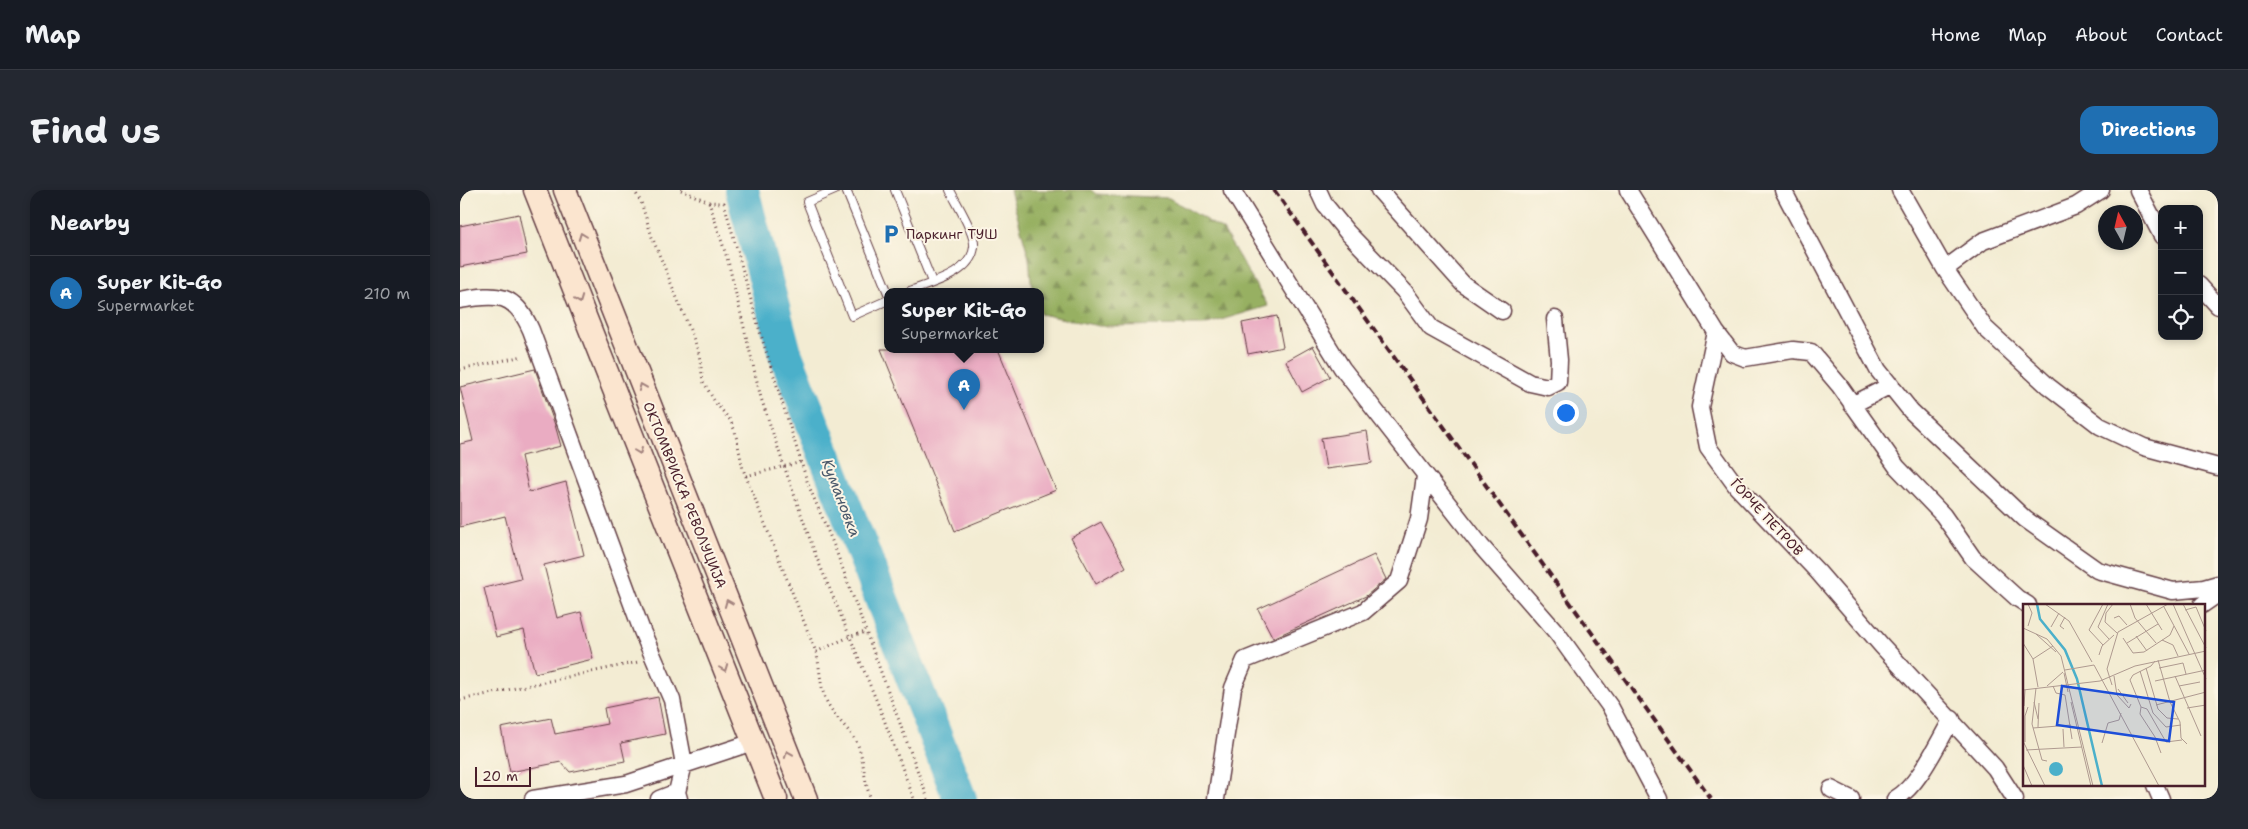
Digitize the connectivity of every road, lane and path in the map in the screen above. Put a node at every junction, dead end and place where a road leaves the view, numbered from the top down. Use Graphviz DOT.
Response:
graph roads {
  1 [pos="535,190"];
  2 [pos="565,190"];
  3 [pos="634,190"];
  4 [pos="681,190"];
  5 [pos="835,190"];
  6 [pos="846,190"];
  7 [pos="895,190"];
  8 [pos="950,190"];
  9 [pos="1232,190"];
  10 [pos="1318,190"];
  11 [pos="1379,190"];
  12 [pos="1628,190"];
  13 [pos="1783,190"];
  14 [pos="1900,190"];
  15 [pos="2102,190"];
  16 [pos="2138,190"];
  17 [pos="708,202"];
  18 [pos="2158,228"];
  19 [pos="1945,269"];
  20 [pos="932,282"];
  21 [pos="886,288"];
  22 [pos="917,288"];
  23 [pos="2203,289"];
  24 [pos="460,300"];
  25 [pos="884,302"];
  26 [pos="2218,306"];
  27 [pos="1502,311"];
  28 [pos="1555,319"];
  29 [pos="1716,332"];
  30 [pos="541,352"];
  31 [pos="460,370"];
  32 [pos="1891,386"];
  33 [pos="1852,405"];
  34 [pos="802,462"];
  35 [pos="784,466"];
  36 [pos="2218,467"];
  37 [pos="746,476"];
  38 [pos="1425,476"];
  39 [pos="2218,584"];
  40 [pos="2218,594"];
  41 [pos="2026,604"];
  42 [pos="2203,604"];
  43 [pos="866,632"];
  44 [pos="851,636"];
  45 [pos="816,652"];
  46 [pos="656,658"];
  47 [pos="460,700"];
  48 [pos="1952,719"];
  49 [pos="753,742"];
  50 [pos="684,764"];
  51 [pos="2155,786"];
  52 [pos="1831,789"];
  53 [pos="678,796"];
  54 [pos="533,799"];
  55 [pos="659,799"];
  56 [pos="776,799"];
  57 [pos="806,799"];
  58 [pos="871,799"];
  59 [pos="914,799"];
  60 [pos="928,799"];
  61 [pos="1216,799"];
  62 [pos="1658,799"];
  63 [pos="1851,799"];
  64 [pos="1895,799"];
  65 [pos="2015,799"];
  66 [pos="2161,799"];
  1 -- 49 [label="street, ОКТОМВРИСКА РЕВОЛУЦИЈА, one-way"];
  57 -- 2 [label="street, ОКТОМВРИСКА РЕВОЛУЦИЈА, one-way"];
  3 -- 37 [label="path"];
  4 -- 17 [label="path"];
  5 -- 25 [label="lane"];
  6 -- 21 [label="lane"];
  7 -- 20 [label="lane"];
  8 -- 20 [label="lane"];
  9 -- 38 [label="street"];
  10 -- 28 [label="street"];
  11 -- 27 [label="street"];
  12 -- 29 [label="street"];
  13 -- 32 [label="street"];
  14 -- 19 [label="street"];
  15 -- 19 [label="street"];
  16 -- 18 [label="street"];
  17 -- 34 [label="path"];
  17 -- 35 [label="path"];
  19 -- 36 [label="street"];
  20 -- 22 [label="lane"];
  23 -- 26 [label="street"];
  24 -- 30 [label="street"];
  29 -- 33 [label="street"];
  29 -- 48 [label="street, ЃОРЧЕ ПЕТРОВ"];
  30 -- 31 [label="path"];
  30 -- 46 [label="street"];
  32 -- 33 [label="street"];
  32 -- 39 [label="street"];
  33 -- 41 [label="street"];
  34 -- 35 [label="path"];
  34 -- 43 [label="path"];
  35 -- 37 [label="path"];
  35 -- 44 [label="path"];
  37 -- 45 [label="path"];
  38 -- 61 [label="street"];
  38 -- 62 [label="street"];
  40 -- 42 [label="street"];
  43 -- 44 [label="path"];
  43 -- 60 [label="path"];
  44 -- 45 [label="path"];
  44 -- 59 [label="path"];
  45 -- 58 [label="path"];
  46 -- 47 [label="path"];
  46 -- 50 [label="street"];
  48 -- 64 [label="street"];
  48 -- 65 [label="street, ЃОРЧЕ ПЕТРОВ"];
  49 -- 50 [label="street"];
  49 -- 56 [label="street, ОКТОМВРИСКА РЕВОЛУЦИЈА"];
  50 -- 53 [label="street"];
  50 -- 54 [label="street"];
  51 -- 66 [label="street"];
  52 -- 63 [label="street"];
  53 -- 55 [label="street"];
}
